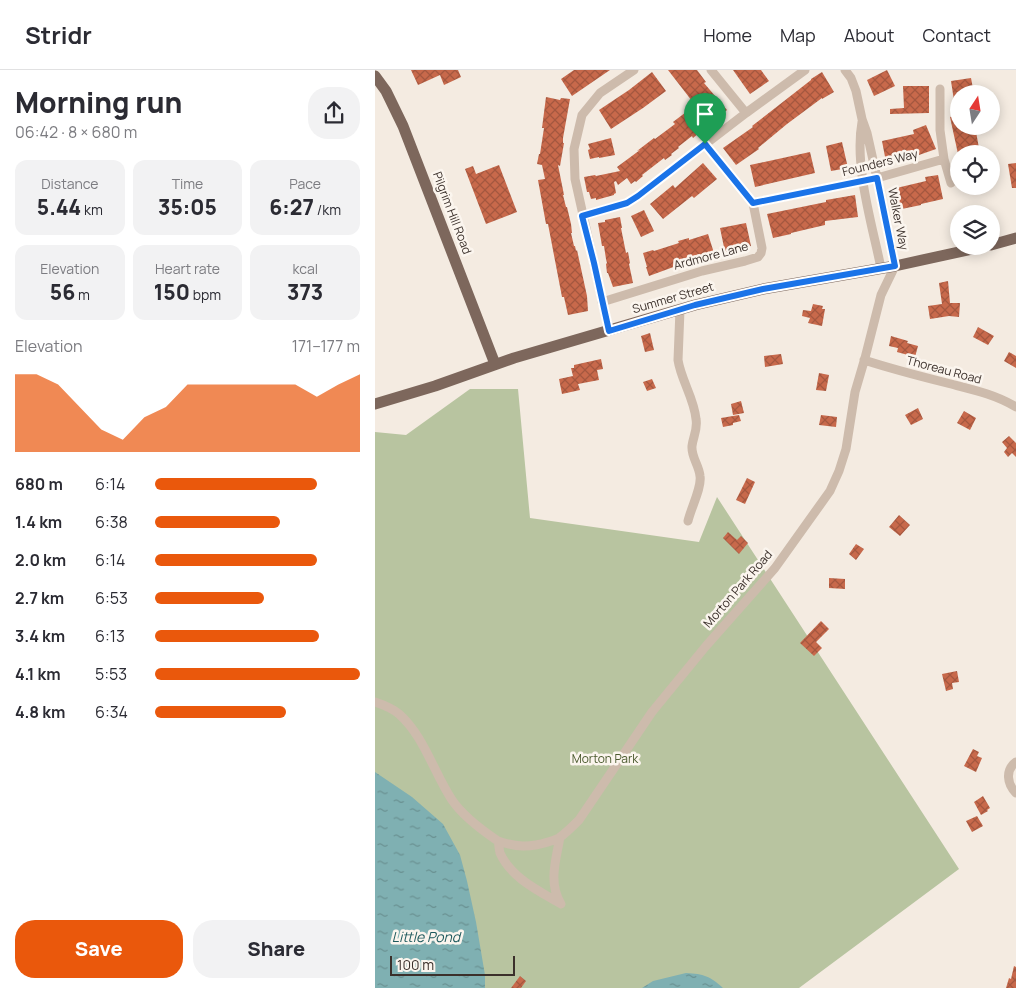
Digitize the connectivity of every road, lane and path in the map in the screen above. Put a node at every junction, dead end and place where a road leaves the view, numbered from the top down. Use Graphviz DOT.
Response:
graph roads {
  1 [pos="635,70"];
  2 [pos="711,70"];
  3 [pos="805,70"];
  4 [pos="845,70"];
  5 [pos="375,76"];
  6 [pos="940,89"];
  7 [pos="746,112"];
  8 [pos="862,119"];
  9 [pos="705,144"];
  10 [pos="944,159"];
  11 [pos="877,178"];
  12 [pos="950,179"];
  13 [pos="863,181"];
  14 [pos="753,203"];
  15 [pos="582,216"];
  16 [pos="1016,238"];
  17 [pos="1000,242"];
  18 [pos="950,254"];
  19 [pos="895,266"];
  20 [pos="881,268"];
  21 [pos="602,302"];
  22 [pos="680,310"];
  23 [pos="609,331"];
  24 [pos="864,360"];
  25 [pos="495,364"];
  26 [pos="375,404"];
  27 [pos="1016,406"];
  28 [pos="689,521"];
  29 [pos="375,702"];
  30 [pos="1016,762"];
  31 [pos="1016,793"];
  32 [pos="560,837"];
  33 [pos="498,841"];
  1 -- 15 [label="street"];
  2 -- 7 [label="street"];
  3 -- 7 [label="street"];
  4 -- 8 [label="street, Walker Way"];
  5 -- 25 [label="main road, Pilgrim Hill Road"];
  6 -- 10 [label="street"];
  7 -- 9 [label="street"];
  8 -- 11 [label="street, Walker Way"];
  8 -- 13 [label="street, Walker Way"];
  9 -- 14 [label="street, Ardmore Lane"];
  9 -- 15 [label="street"];
  10 -- 11 [label="street, Founders Way"];
  10 -- 12 [label="street"];
  11 -- 13 [label="street, Founders Way"];
  11 -- 19 [label="street, Walker Way"];
  13 -- 14 [label="street, Founders Way"];
  13 -- 20 [label="street, Walker Way"];
  14 -- 21 [label="street, Ardmore Lane"];
  15 -- 21 [label="street"];
  16 -- 17 [label="main road"];
  18 -- 19 [label="main road, Summer Street"];
  19 -- 20 [label="main road, Summer Street"];
  19 -- 24 [label="street, Morton Park Road"];
  20 -- 22 [label="main road, Summer Street"];
  21 -- 23 [label="street"];
  22 -- 23 [label="main road, Summer Street"];
  22 -- 28 [label="street"];
  23 -- 25 [label="main road, Summer Street"];
  24 -- 27 [label="street, Thoreau Road"];
  24 -- 32 [label="street, Morton Park Road"];
  25 -- 26 [label="main road, Summer Street"];
  29 -- 33 [label="street"];
  30 -- 31 [label="street"];
  32 -- 33 [label="street, Morton Park Road"];
  32 -- 33 [label="street"];
}
